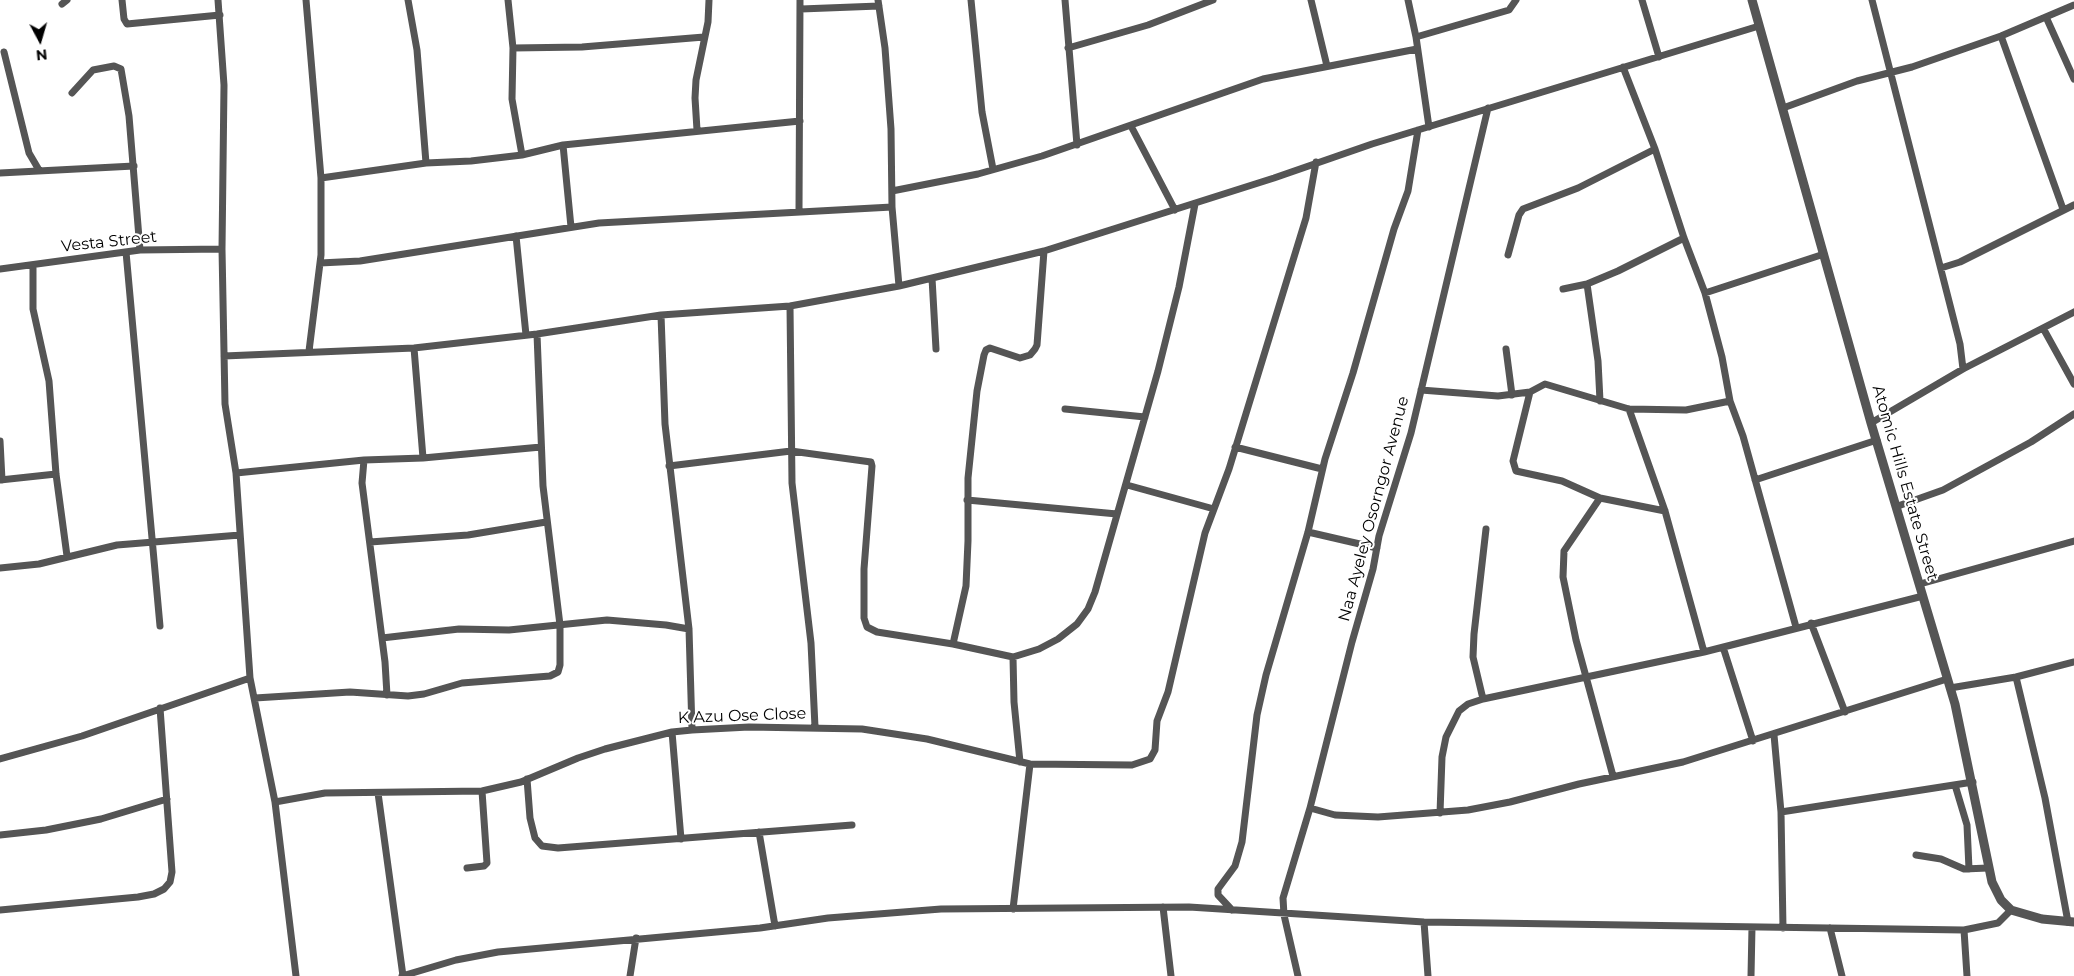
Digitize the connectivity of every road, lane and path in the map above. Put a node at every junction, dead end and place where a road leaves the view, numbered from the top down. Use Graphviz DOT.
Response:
graph roads {
  1 [pos="122,0"];
  2 [pos="218,0"];
  3 [pos="306,0"];
  4 [pos="408,0"];
  5 [pos="508,0"];
  6 [pos="709,0"];
  7 [pos="800,0"];
  8 [pos="971,0"];
  9 [pos="1065,0"];
  10 [pos="1213,0"];
  11 [pos="1311,0"];
  12 [pos="1408,0"];
  13 [pos="1516,0"];
  14 [pos="1642,0"];
  15 [pos="1752,0"];
  16 [pos="1872,0"];
  17 [pos="878,3"];
  18 [pos="2074,5"];
  19 [pos="801,9"];
  20 [pos="220,15"];
  21 [pos="2046,17"];
  22 [pos="1759,26"];
  23 [pos="1416,36"];
  24 [pos="2001,36"];
  25 [pos="704,37"];
  26 [pos="513,48"];
  27 [pos="1068,48"];
  28 [pos="1417,49"];
  29 [pos="4,52"];
  30 [pos="1659,57"];
  31 [pos="1327,66"];
  32 [pos="1623,67"];
  33 [pos="1890,73"];
  34 [pos="2074,78"];
  35 [pos="72,93"];
  36 [pos="1488,108"];
  37 [pos="1784,108"];
  38 [pos="800,121"];
  39 [pos="1131,126"];
  40 [pos="1429,127"];
  41 [pos="698,130"];
  42 [pos="1418,130"];
  43 [pos="563,145"];
  44 [pos="1077,145"];
  45 [pos="1655,149"];
  46 [pos="522,154"];
  47 [pos="1316,162"];
  48 [pos="426,163"];
  49 [pos="134,166"];
  50 [pos="40,170"];
  51 [pos="993,170"];
  52 [pos="0,173"];
  53 [pos="321,178"];
  54 [pos="892,191"];
  55 [pos="1195,204"];
  56 [pos="2074,205"];
  57 [pos="892,207"];
  58 [pos="2063,209"];
  59 [pos="1174,210"];
  60 [pos="799,212"];
  61 [pos="570,227"];
  62 [pos="516,236"];
  63 [pos="1684,238"];
  64 [pos="222,249"];
  65 [pos="140,250"];
  66 [pos="1044,251"];
  67 [pos="126,252"];
  68 [pos="1824,254"];
  69 [pos="1508,255"];
  70 [pos="320,263"];
  71 [pos="33,265"];
  72 [pos="1941,268"];
  73 [pos="0,270"];
  74 [pos="932,278"];
  75 [pos="1587,284"];
  76 [pos="899,286"];
  77 [pos="1563,289"];
  78 [pos="1705,293"];
  79 [pos="790,306"];
  80 [pos="2074,312"];
  81 [pos="661,315"];
  82 [pos="2043,328"];
  83 [pos="537,334"];
  84 [pos="526,335"];
  85 [pos="414,348"];
  86 [pos="936,349"];
  87 [pos="1506,349"];
  88 [pos="309,351"];
  89 [pos="224,356"];
  90 [pos="1963,369"];
  91 [pos="2074,384"];
  92 [pos="1421,390"];
  93 [pos="1530,392"];
  94 [pos="1512,395"];
  95 [pos="1600,401"];
  96 [pos="1730,401"];
  97 [pos="1065,409"];
  98 [pos="1629,409"];
  99 [pos="2074,414"];
  100 [pos="1146,417"];
  101 [pos="1871,423"];
  102 [pos="1877,440"];
  103 [pos="0,441"];
  104 [pos="541,447"];
  105 [pos="1235,447"];
  106 [pos="791,451"];
  107 [pos="423,458"];
  108 [pos="364,460"];
  109 [pos="669,466"];
  110 [pos="1322,469"];
  111 [pos="236,473"];
  112 [pos="56,474"];
  113 [pos="1,480"];
  114 [pos="1755,480"];
  115 [pos="1127,486"];
  116 [pos="1600,498"];
  117 [pos="967,500"];
  118 [pos="1898,506"];
  119 [pos="1214,509"];
  120 [pos="1666,511"];
  121 [pos="1117,514"];
  122 [pos="546,522"];
  123 [pos="1486,530"];
  124 [pos="1308,532"];
  125 [pos="240,534"];
  126 [pos="152,540"];
  127 [pos="2074,541"];
  128 [pos="370,542"];
  129 [pos="1377,548"];
  130 [pos="67,556"];
  131 [pos="0,568"];
  132 [pos="1920,584"];
  133 [pos="1923,596"];
  134 [pos="1811,623"];
  135 [pos="560,625"];
  136 [pos="160,626"];
  137 [pos="1796,627"];
  138 [pos="688,629"];
  139 [pos="382,638"];
  140 [pos="953,644"];
  141 [pos="1723,647"];
  142 [pos="1704,652"];
  143 [pos="1012,657"];
  144 [pos="2074,662"];
  145 [pos="2016,677"];
  146 [pos="250,678"];
  147 [pos="1588,678"];
  148 [pos="1947,679"];
  149 [pos="1950,688"];
  150 [pos="386,695"];
  151 [pos="255,698"];
  152 [pos="1482,699"];
  153 [pos="160,708"];
  154 [pos="1845,712"];
  155 [pos="815,728"];
  156 [pos="692,730"];
  157 [pos="672,732"];
  158 [pos="1774,735"];
  159 [pos="1753,741"];
  160 [pos="0,760"];
  161 [pos="1020,762"];
  162 [pos="1030,764"];
  163 [pos="1614,776"];
  164 [pos="527,779"];
  165 [pos="1972,782"];
  166 [pos="1955,785"];
  167 [pos="482,791"];
  168 [pos="378,793"];
  169 [pos="167,799"];
  170 [pos="275,802"];
  171 [pos="1310,808"];
  172 [pos="1781,812"];
  173 [pos="1440,813"];
  174 [pos="852,825"];
  175 [pos="759,832"];
  176 [pos="0,835"];
  177 [pos="681,839"];
  178 [pos="1916,855"];
  179 [pos="467,868"];
  180 [pos="1988,868"];
  181 [pos="1970,869"];
  182 [pos="1163,907"];
  183 [pos="1013,909"];
  184 [pos="0,910"];
  185 [pos="1232,910"];
  186 [pos="2011,910"];
  187 [pos="1284,915"];
  188 [pos="1424,922"];
  189 [pos="2071,922"];
  190 [pos="775,926"];
  191 [pos="1752,928"];
  192 [pos="1784,928"];
  193 [pos="1830,928"];
  194 [pos="1964,930"];
  195 [pos="636,938"];
  196 [pos="296,976"];
  197 [pos="403,976"];
  198 [pos="630,976"];
  199 [pos="1171,976"];
  200 [pos="1298,976"];
  201 [pos="1428,976"];
  202 [pos="1751,976"];
  203 [pos="1842,976"];
  204 [pos="1967,976"];
  1 -- 20 [label="street"];
  2 -- 20 [label="street"];
  3 -- 53 [label="street"];
  4 -- 48 [label="street"];
  5 -- 26 [label="street"];
  6 -- 25 [label="street"];
  7 -- 19 [label="street"];
  8 -- 51 [label="street"];
  9 -- 27 [label="street"];
  10 -- 27 [label="street"];
  11 -- 31 [label="street"];
  12 -- 23 [label="street"];
  13 -- 23 [label="street"];
  14 -- 30 [label="street"];
  15 -- 22 [label="street, Atomic Hills Estate Street"];
  16 -- 33 [label="street"];
  17 -- 19 [label="street"];
  17 -- 54 [label="street"];
  18 -- 21 [label="street"];
  19 -- 38 [label="street"];
  20 -- 64 [label="street"];
  21 -- 24 [label="street"];
  21 -- 34 [label="street"];
  22 -- 30 [label="street"];
  22 -- 37 [label="street, Atomic Hills Estate Street"];
  23 -- 28 [label="street"];
  24 -- 33 [label="street"];
  24 -- 58 [label="street"];
  25 -- 26 [label="street"];
  25 -- 41 [label="street"];
  26 -- 46 [label="street"];
  27 -- 44 [label="street"];
  28 -- 31 [label="street"];
  28 -- 40 [label="street"];
  29 -- 50 [label="street"];
  30 -- 32 [label="street"];
  31 -- 39 [label="street"];
  32 -- 36 [label="street"];
  32 -- 45 [label="street"];
  33 -- 37 [label="street"];
  33 -- 72 [label="street"];
  35 -- 49 [label="street"];
  36 -- 40 [label="street"];
  36 -- 92 [label="street, Naa Ayeley Osorngor Avenue"];
  37 -- 68 [label="street, Atomic Hills Estate Street"];
  38 -- 41 [label="street"];
  38 -- 60 [label="street"];
  39 -- 44 [label="street"];
  39 -- 59 [label="street"];
  40 -- 42 [label="street"];
  41 -- 43 [label="street"];
  42 -- 47 [label="street"];
  42 -- 110 [label="street"];
  43 -- 46 [label="street"];
  43 -- 61 [label="street"];
  44 -- 51 [label="street"];
  45 -- 63 [label="street"];
  45 -- 69 [label="street"];
  46 -- 48 [label="street"];
  47 -- 55 [label="street"];
  47 -- 105 [label="street"];
  48 -- 53 [label="street"];
  49 -- 50 [label="street"];
  49 -- 65 [label="street"];
  50 -- 52 [label="street"];
  51 -- 54 [label="street"];
  53 -- 70 [label="street"];
  54 -- 57 [label="street"];
  55 -- 59 [label="street"];
  55 -- 100 [label="street"];
  56 -- 58 [label="street"];
  57 -- 60 [label="street"];
  57 -- 76 [label="street"];
  58 -- 72 [label="street"];
  59 -- 66 [label="street"];
  60 -- 61 [label="street"];
  61 -- 62 [label="street"];
  62 -- 70 [label="street"];
  62 -- 84 [label="street"];
  63 -- 75 [label="street"];
  63 -- 78 [label="street"];
  64 -- 65 [label="street, Vesta Street"];
  64 -- 89 [label="street"];
  65 -- 67 [label="street, Vesta Street"];
  66 -- 74 [label="street"];
  66 -- 117 [label="street"];
  67 -- 71 [label="street, Vesta Street"];
  67 -- 126 [label="street"];
  68 -- 78 [label="street"];
  68 -- 101 [label="street, Atomic Hills Estate Street"];
  70 -- 88 [label="street"];
  71 -- 73 [label="street, Vesta Street"];
  71 -- 112 [label="street"];
  72 -- 90 [label="street"];
  74 -- 76 [label="street"];
  74 -- 86 [label="street"];
  75 -- 77 [label="street"];
  75 -- 95 [label="street"];
  76 -- 79 [label="street"];
  78 -- 96 [label="street"];
  79 -- 81 [label="street"];
  79 -- 106 [label="street"];
  80 -- 82 [label="street"];
  81 -- 83 [label="street"];
  81 -- 109 [label="street"];
  82 -- 90 [label="street"];
  82 -- 91 [label="street"];
  83 -- 84 [label="street"];
  83 -- 104 [label="street"];
  84 -- 85 [label="street"];
  85 -- 88 [label="street"];
  85 -- 107 [label="street"];
  87 -- 94 [label="street"];
  88 -- 89 [label="street"];
  89 -- 111 [label="street"];
  90 -- 101 [label="street"];
  92 -- 94 [label="street"];
  92 -- 129 [label="street, Naa Ayeley Osorngor Avenue"];
  93 -- 94 [label="street"];
  93 -- 95 [label="street"];
  93 -- 116 [label="street"];
  95 -- 98 [label="street"];
  96 -- 98 [label="street"];
  96 -- 114 [label="street"];
  97 -- 100 [label="street"];
  98 -- 120 [label="street"];
  99 -- 118 [label="street"];
  100 -- 115 [label="street"];
  101 -- 102 [label="street, Atomic Hills Estate Street"];
  102 -- 114 [label="street"];
  102 -- 118 [label="street, Atomic Hills Estate Street"];
  103 -- 113 [label="street"];
  104 -- 107 [label="street"];
  104 -- 122 [label="street"];
  105 -- 110 [label="street"];
  105 -- 119 [label="street"];
  106 -- 109 [label="street"];
  106 -- 140 [label="street"];
  106 -- 155 [label="street"];
  107 -- 108 [label="street"];
  108 -- 111 [label="street"];
  108 -- 128 [label="street"];
  109 -- 138 [label="street"];
  110 -- 124 [label="street"];
  111 -- 125 [label="street"];
  112 -- 113 [label="street"];
  112 -- 130 [label="street"];
  114 -- 137 [label="street"];
  115 -- 119 [label="street"];
  115 -- 121 [label="street"];
  116 -- 120 [label="street"];
  116 -- 147 [label="street"];
  117 -- 121 [label="street"];
  117 -- 140 [label="street"];
  118 -- 132 [label="street, Atomic Hills Estate Street"];
  119 -- 162 [label="street, K Azu Ose Close"];
  120 -- 142 [label="street"];
  121 -- 143 [label="street"];
  122 -- 128 [label="street"];
  122 -- 135 [label="street"];
  123 -- 152 [label="street"];
  124 -- 129 [label="street"];
  124 -- 185 [label="street"];
  125 -- 126 [label="street"];
  125 -- 146 [label="street"];
  126 -- 130 [label="street"];
  126 -- 136 [label="street"];
  127 -- 132 [label="street"];
  128 -- 139 [label="street"];
  129 -- 171 [label="street, Naa Ayeley Osorngor Avenue"];
  130 -- 131 [label="street"];
  132 -- 133 [label="street, Atomic Hills Estate Street"];
  133 -- 134 [label="street"];
  133 -- 148 [label="street, Atomic Hills Estate Street"];
  134 -- 137 [label="street"];
  134 -- 154 [label="street"];
  135 -- 138 [label="street"];
  135 -- 139 [label="street"];
  135 -- 150 [label="street"];
  137 -- 141 [label="street"];
  138 -- 156 [label="street"];
  139 -- 150 [label="street"];
  140 -- 143 [label="street"];
  141 -- 142 [label="street"];
  141 -- 159 [label="street"];
  142 -- 147 [label="street"];
  143 -- 161 [label="street"];
  144 -- 145 [label="street"];
  145 -- 149 [label="street"];
  145 -- 189 [label="street"];
  146 -- 151 [label="street"];
  146 -- 153 [label="street"];
  147 -- 152 [label="street"];
  147 -- 163 [label="street"];
  148 -- 149 [label="street, Atomic Hills Estate Street"];
  148 -- 154 [label="street"];
  149 -- 165 [label="street, Atomic Hills Estate Street"];
  150 -- 151 [label="street"];
  151 -- 170 [label="street"];
  152 -- 173 [label="street"];
  153 -- 160 [label="street"];
  153 -- 169 [label="street"];
  154 -- 158 [label="street"];
  155 -- 156 [label="street, K Azu Ose Close"];
  155 -- 161 [label="street, K Azu Ose Close"];
  156 -- 157 [label="street, K Azu Ose Close"];
  157 -- 164 [label="street, K Azu Ose Close"];
  157 -- 177 [label="street"];
  158 -- 159 [label="street"];
  158 -- 172 [label="street"];
  159 -- 163 [label="street"];
  161 -- 162 [label="street, K Azu Ose Close"];
  162 -- 183 [label="street"];
  163 -- 173 [label="street"];
  164 -- 167 [label="street, K Azu Ose Close"];
  164 -- 177 [label="street"];
  165 -- 166 [label="street"];
  165 -- 180 [label="street, Atomic Hills Estate Street"];
  166 -- 172 [label="street"];
  166 -- 181 [label="street"];
  167 -- 168 [label="street, K Azu Ose Close"];
  167 -- 179 [label="street"];
  168 -- 170 [label="street, K Azu Ose Close"];
  168 -- 197 [label="street"];
  169 -- 176 [label="street"];
  169 -- 184 [label="street"];
  170 -- 196 [label="street"];
  171 -- 173 [label="street"];
  171 -- 187 [label="street, Naa Ayeley Osorngor Avenue"];
  172 -- 192 [label="street"];
  174 -- 175 [label="street"];
  175 -- 177 [label="street"];
  175 -- 190 [label="street"];
  178 -- 181 [label="street"];
  180 -- 181 [label="street"];
  180 -- 186 [label="street, Atomic Hills Estate Street"];
  182 -- 183 [label="street"];
  182 -- 185 [label="street"];
  182 -- 199 [label="street"];
  183 -- 190 [label="street"];
  185 -- 187 [label="street"];
  186 -- 189 [label="street"];
  186 -- 194 [label="street"];
  187 -- 188 [label="street"];
  187 -- 200 [label="street, Naa Ayeley Osorngor Avenue"];
  188 -- 191 [label="street"];
  188 -- 201 [label="street"];
  190 -- 195 [label="street"];
  191 -- 192 [label="street"];
  191 -- 202 [label="street"];
  192 -- 193 [label="street"];
  193 -- 194 [label="street"];
  193 -- 203 [label="street"];
  194 -- 204 [label="street"];
  195 -- 197 [label="street"];
  195 -- 198 [label="street"];
}
